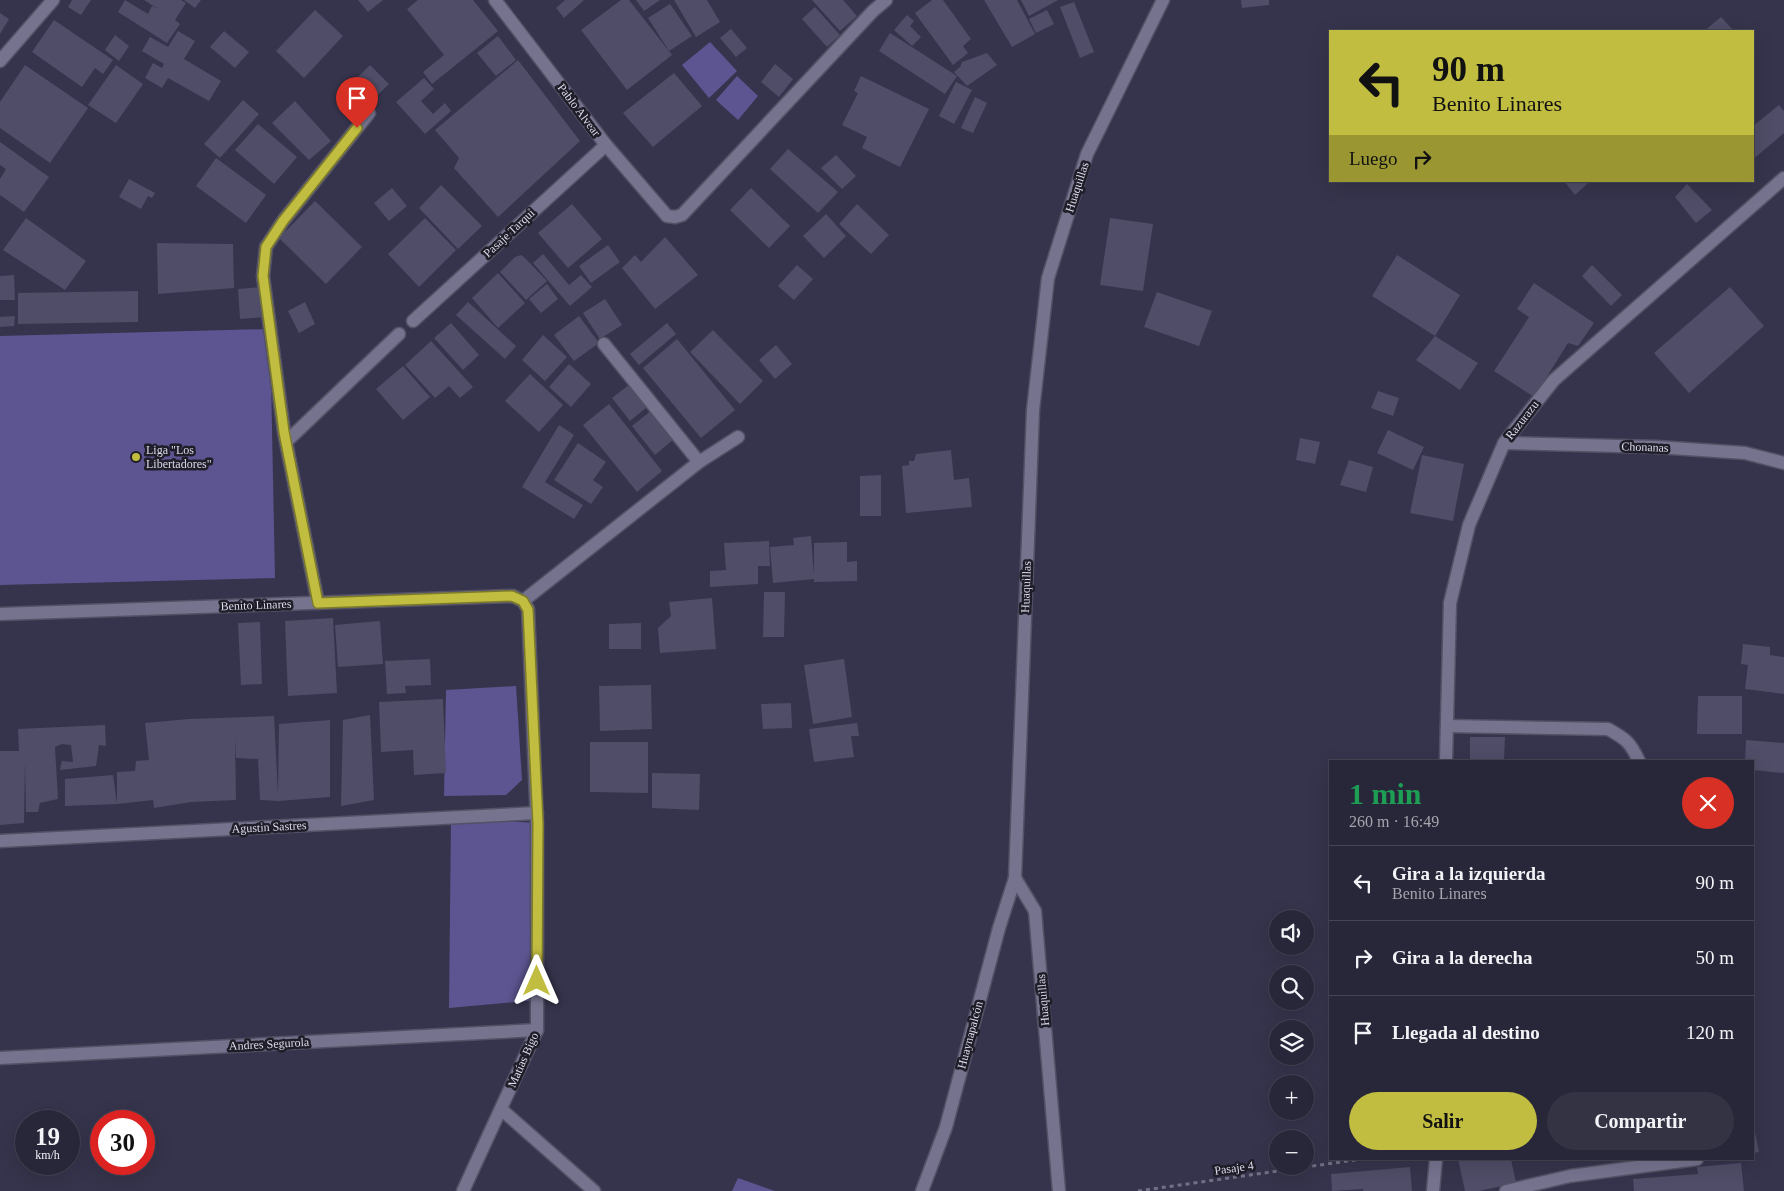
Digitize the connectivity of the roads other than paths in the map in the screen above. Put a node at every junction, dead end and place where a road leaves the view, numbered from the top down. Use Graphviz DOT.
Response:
graph roads {
  1 [pos="52,0"];
  2 [pos="495,0"];
  3 [pos="886,0"];
  4 [pos="1163,0"];
  5 [pos="0,61"];
  6 [pos="369,113"];
  7 [pos="606,145"];
  8 [pos="1784,178"];
  9 [pos="413,321"];
  10 [pos="400,334"];
  11 [pos="604,344"];
  12 [pos="738,437"];
  13 [pos="286,442"];
  14 [pos="1504,443"];
  15 [pos="700,462"];
  16 [pos="1784,463"];
  17 [pos="518,599"];
  18 [pos="318,603"];
  19 [pos="0,614"];
  20 [pos="1447,726"];
  21 [pos="1446,760"];
  22 [pos="1638,760"];
  23 [pos="537,813"];
  24 [pos="0,842"];
  25 [pos="1015,878"];
  26 [pos="537,1030"];
  27 [pos="0,1058"];
  28 [pos="500,1109"];
  29 [pos="1436,1160"];
  30 [pos="1690,1160"];
  31 [pos="463,1191"];
  32 [pos="594,1191"];
  33 [pos="922,1191"];
  34 [pos="1059,1191"];
  35 [pos="1434,1191"];
  36 [pos="1506,1191"];
  1 -- 5 [label="street"];
  2 -- 7 [label="street, Pablo Alvear"];
  3 -- 7 [label="street, Pablo Alvear"];
  4 -- 25 [label="street, Huaquillas"];
  6 -- 13 [label="street"];
  7 -- 9 [label="street, Pasaje Tarqui"];
  8 -- 14 [label="street, Razurazu"];
  10 -- 13 [label="street"];
  11 -- 15 [label="street"];
  12 -- 15 [label="street"];
  13 -- 18 [label="street"];
  14 -- 16 [label="street, Chonanas"];
  14 -- 20 [label="street, Razurazu"];
  15 -- 17 [label="street"];
  17 -- 18 [label="street, Benito Linares"];
  17 -- 23 [label="street, Matías Bigo"];
  18 -- 19 [label="street, Benito Linares"];
  20 -- 21 [label="street, Razurazu"];
  20 -- 22 [label="street"];
  23 -- 24 [label="street, Agustin Sastres"];
  23 -- 26 [label="street, Matías Bigo"];
  25 -- 33 [label="street, Huaynapalcón"];
  25 -- 34 [label="street, Huaquillas"];
  26 -- 27 [label="street, Andres Segurola"];
  26 -- 28 [label="street, Matías Bigo"];
  28 -- 31 [label="street, Matías Bigo"];
  28 -- 32 [label="street"];
  29 -- 35 [label="street"];
  30 -- 36 [label="street"];
}
